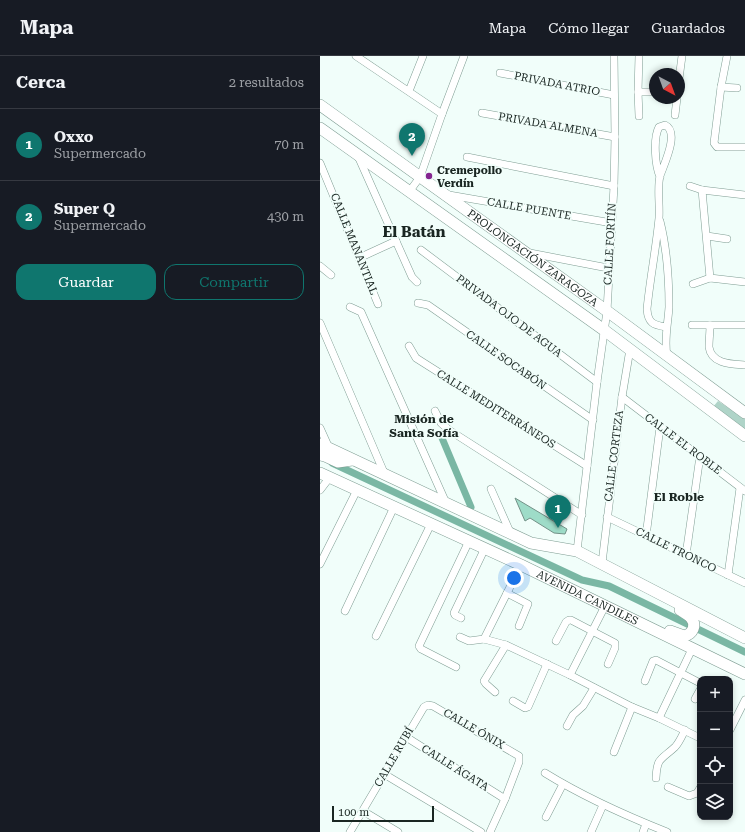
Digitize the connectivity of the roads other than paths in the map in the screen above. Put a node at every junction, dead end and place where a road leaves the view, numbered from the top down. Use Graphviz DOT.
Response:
graph roads {
  1 [pos="356,56"];
  2 [pos="423,56"];
  3 [pos="464,56"];
  4 [pos="614,56"];
  5 [pos="639,56"];
  6 [pos="682,56"];
  7 [pos="727,56"];
  8 [pos="680,68"];
  9 [pos="500,73"];
  10 [pos="721,87"];
  11 [pos="737,88"];
  12 [pos="409,92"];
  13 [pos="638,92"];
  14 [pos="649,92"];
  15 [pos="614,95"];
  16 [pos="676,104"];
  17 [pos="320,105"];
  18 [pos="482,113"];
  19 [pos="442,114"];
  20 [pos="675,115"];
  21 [pos="640,116"];
  22 [pos="320,128"];
  23 [pos="615,136"];
  24 [pos="745,147"];
  25 [pos="357,154"];
  26 [pos="468,157"];
  27 [pos="320,163"];
  28 [pos="420,177"];
  29 [pos="660,177"];
  30 [pos="614,186"];
  31 [pos="690,186"];
  32 [pos="702,190"];
  33 [pos="409,192"];
  34 [pos="442,192"];
  35 [pos="745,195"];
  36 [pos="428,206"];
  37 [pos="659,217"];
  38 [pos="612,223"];
  39 [pos="495,230"];
  40 [pos="707,236"];
  41 [pos="727,239"];
  42 [pos="396,241"];
  43 [pos="485,244"];
  44 [pos="421,250"];
  45 [pos="525,252"];
  46 [pos="359,258"];
  47 [pos="320,266"];
  48 [pos="608,268"];
  49 [pos="331,275"];
  50 [pos="710,278"];
  51 [pos="417,282"];
  52 [pos="745,282"];
  53 [pos="693,284"];
  54 [pos="418,303"];
  55 [pos="378,304"];
  56 [pos="350,307"];
  57 [pos="607,311"];
  58 [pos="320,323"];
  59 [pos="692,325"];
  60 [pos="710,325"];
  61 [pos="745,325"];
  62 [pos="666,327"];
  63 [pos="604,330"];
  64 [pos="410,346"];
  65 [pos="630,349"];
  66 [pos="667,356"];
  67 [pos="745,365"];
  68 [pos="596,382"];
  69 [pos="622,397"];
  70 [pos="434,411"];
  71 [pos="745,413"];
  72 [pos="592,420"];
  73 [pos="660,427"];
  74 [pos="320,428"];
  75 [pos="745,436"];
  76 [pos="324,446"];
  77 [pos="320,455"];
  78 [pos="700,456"];
  79 [pos="352,460"];
  80 [pos="587,466"];
  81 [pos="325,475"];
  82 [pos="385,475"];
  83 [pos="491,489"];
  84 [pos="320,490"];
  85 [pos="357,490"];
  86 [pos="742,490"];
  87 [pos="446,504"];
  88 [pos="394,507"];
  89 [pos="582,515"];
  90 [pos="607,517"];
  91 [pos="431,524"];
  92 [pos="510,532"];
  93 [pos="646,536"];
  94 [pos="469,541"];
  95 [pos="485,548"];
  96 [pos="577,551"];
  97 [pos="686,555"];
  98 [pos="602,563"];
  99 [pos="320,564"];
  100 [pos="521,565"];
  101 [pos="728,575"];
  102 [pos="745,583"];
  103 [pos="507,593"];
  104 [pos="662,595"];
  105 [pos="605,606"];
  106 [pos="345,611"];
  107 [pos="461,618"];
  108 [pos="519,626"];
  109 [pos="647,626"];
  110 [pos="593,631"];
  111 [pos="376,636"];
  112 [pos="460,637"];
  113 [pos="745,638"];
  114 [pos="484,639"];
  115 [pos="556,641"];
  116 [pos="506,646"];
  117 [pos="692,649"];
  118 [pos="546,664"];
  119 [pos="608,664"];
  120 [pos="456,667"];
  121 [pos="680,673"];
  122 [pos="570,674"];
  123 [pos="745,674"];
  124 [pos="645,681"];
  125 [pos="697,682"];
  126 [pos="594,688"];
  127 [pos="495,692"];
  128 [pos="745,700"];
  129 [pos="513,701"];
  130 [pos="428,704"];
  131 [pos="632,707"];
  132 [pos="659,718"];
  133 [pos="733,724"];
  134 [pos="567,726"];
  135 [pos="685,730"];
  136 [pos="697,736"];
  137 [pos="406,737"];
  138 [pos="614,752"];
  139 [pos="545,773"];
  140 [pos="384,774"];
  141 [pos="656,778"];
  142 [pos="563,784"];
  143 [pos="668,787"];
  144 [pos="697,791"];
  145 [pos="505,799"];
  146 [pos="603,806"];
  147 [pos="362,811"];
  148 [pos="546,817"];
  149 [pos="646,824"];
  150 [pos="350,832"];
  151 [pos="398,832"];
  152 [pos="481,832"];
  153 [pos="490,832"];
  154 [pos="591,832"];
  155 [pos="643,832"];
  156 [pos="667,832"];
  1 -- 12 [label="street"];
  2 -- 12 [label="street"];
  3 -- 19 [label="street"];
  4 -- 15 [label="street, CALLE FORTÍN"];
  5 -- 13 [label="street"];
  6 -- 8 [label="street"];
  7 -- 10 [label="street"];
  9 -- 15 [label="street, PRIVADA ATRIO"];
  10 -- 11 [label="street"];
  10 -- 24 [label="street"];
  12 -- 19 [label="street"];
  13 -- 14 [label="street"];
  13 -- 21 [label="street"];
  15 -- 23 [label="street, CALLE FORTÍN"];
  16 -- 20 [label="street"];
  17 -- 28 [label="street, PROLONGACIÓN ZARAGOZA"];
  18 -- 23 [label="street, PRIVADA ALMENA"];
  19 -- 28 [label="street"];
  22 -- 25 [label="street, PROLONGACIÓN ZARAGOZA"];
  23 -- 30 [label="street, CALLE FORTÍN"];
  25 -- 33 [label="street, PROLONGACIÓN ZARAGOZA"];
  25 -- 42 [label="street"];
  26 -- 30 [label="street"];
  27 -- 46 [label="street, CALLE MANANTIAL"];
  28 -- 33 [label="street"];
  28 -- 34 [label="street, PROLONGACIÓN ZARAGOZA"];
  29 -- 29 [label="street"];
  29 -- 37 [label="street"];
  30 -- 38 [label="street, CALLE FORTÍN"];
  31 -- 32 [label="street"];
  32 -- 35 [label="street"];
  32 -- 40 [label="street"];
  33 -- 36 [label="street, PROLONGACIÓN ZARAGOZA"];
  34 -- 36 [label="street"];
  34 -- 38 [label="street, CALLE PUENTE"];
  34 -- 39 [label="street, PROLONGACIÓN ZARAGOZA"];
  36 -- 43 [label="street, PROLONGACIÓN ZARAGOZA"];
  37 -- 62 [label="street"];
  37 -- 62 [label="street"];
  38 -- 48 [label="street, CALLE FORTÍN"];
  39 -- 43 [label="street"];
  39 -- 45 [label="street, PROLONGACIÓN ZARAGOZA"];
  40 -- 41 [label="street"];
  40 -- 50 [label="street"];
  42 -- 46 [label="street"];
  42 -- 51 [label="street"];
  43 -- 63 [label="street, PROLONGACIÓN ZARAGOZA"];
  44 -- 68 [label="street, PRIVADA OJO DE AGUA"];
  45 -- 48 [label="street"];
  45 -- 57 [label="street, PROLONGACIÓN ZARAGOZA"];
  46 -- 55 [label="street, CALLE MANANTIAL"];
  47 -- 49 [label="street"];
  48 -- 57 [label="street, CALLE FORTÍN"];
  50 -- 52 [label="street"];
  50 -- 53 [label="street"];
  54 -- 72 [label="street, CALLE SOCABÓN"];
  56 -- 87 [label="street"];
  57 -- 63 [label="street, CALLE FORTÍN"];
  57 -- 66 [label="street, PROLONGACIÓN ZARAGOZA"];
  58 -- 82 [label="street"];
  59 -- 60 [label="street"];
  60 -- 61 [label="street"];
  60 -- 67 [label="street"];
  62 -- 66 [label="street"];
  63 -- 65 [label="street, PROLONGACIÓN ZARAGOZA"];
  63 -- 68 [label="street, CALLE FORTÍN"];
  64 -- 80 [label="street, CALLE MEDITERRÁNEOS"];
  65 -- 69 [label="street, CALLE CORTEZA"];
  65 -- 75 [label="street, PROLONGACIÓN ZARAGOZA"];
  66 -- 71 [label="street, PROLONGACIÓN ZARAGOZA"];
  68 -- 72 [label="street, CALLE FORTÍN"];
  69 -- 73 [label="street, CALLE EL ROBLE"];
  69 -- 90 [label="street, CALLE CORTEZA"];
  70 -- 89 [label="street"];
  72 -- 80 [label="street, CALLE FORTÍN"];
  73 -- 78 [label="street, CALLE EL ROBLE"];
  73 -- 93 [label="street"];
  74 -- 76 [label="street"];
  76 -- 79 [label="street"];
  77 -- 79 [label="street"];
  78 -- 86 [label="street, CALLE EL ROBLE"];
  78 -- 97 [label="street"];
  79 -- 82 [label="street"];
  80 -- 89 [label="street, CALLE FORTÍN"];
  81 -- 84 [label="street"];
  81 -- 85 [label="street, AVENIDA CANDILES"];
  82 -- 87 [label="street"];
  83 -- 92 [label="street"];
  85 -- 88 [label="street, AVENIDA CANDILES"];
  85 -- 99 [label="street"];
  86 -- 101 [label="street"];
  87 -- 92 [label="street"];
  88 -- 91 [label="street, AVENIDA CANDILES"];
  88 -- 106 [label="street"];
  89 -- 96 [label="street, CALLE FORTÍN"];
  90 -- 93 [label="street, CALLE TRONCO"];
  90 -- 98 [label="street, CALLE CORTEZA"];
  91 -- 94 [label="street, AVENIDA CANDILES"];
  91 -- 111 [label="street"];
  92 -- 96 [label="street"];
  93 -- 97 [label="street, CALLE TRONCO"];
  94 -- 95 [label="street, AVENIDA CANDILES"];
  94 -- 120 [label="street"];
  95 -- 100 [label="street, AVENIDA CANDILES"];
  95 -- 107 [label="street"];
  96 -- 98 [label="street"];
  97 -- 101 [label="street, CALLE TRONCO"];
  98 -- 104 [label="street"];
  100 -- 103 [label="street"];
  100 -- 105 [label="street, AVENIDA CANDILES"];
  101 -- 102 [label="street, CALLE TRONCO"];
  103 -- 108 [label="street"];
  103 -- 114 [label="street"];
  104 -- 109 [label="street"];
  104 -- 113 [label="street"];
  105 -- 109 [label="street, AVENIDA CANDILES"];
  105 -- 110 [label="street"];
  109 -- 117 [label="street, AVENIDA CANDILES"];
  110 -- 115 [label="street"];
  110 -- 119 [label="street"];
  110 -- 122 [label="street"];
  112 -- 114 [label="street"];
  114 -- 116 [label="street"];
  116 -- 118 [label="street"];
  116 -- 127 [label="street"];
  117 -- 121 [label="street"];
  117 -- 123 [label="street, AVENIDA CANDILES"];
  118 -- 122 [label="street"];
  118 -- 129 [label="street"];
  121 -- 124 [label="street"];
  121 -- 125 [label="street"];
  121 -- 132 [label="street"];
  122 -- 126 [label="street"];
  126 -- 131 [label="street"];
  126 -- 134 [label="street"];
  128 -- 133 [label="street"];
  130 -- 137 [label="street, CALLE RUBÍ"];
  130 -- 145 [label="street, CALLE ÓNIX"];
  131 -- 132 [label="street"];
  131 -- 138 [label="street"];
  132 -- 135 [label="street"];
  135 -- 136 [label="street"];
  135 -- 141 [label="street"];
  137 -- 140 [label="street, CALLE RUBÍ"];
  137 -- 145 [label="street, CALLE ÁGATA"];
  139 -- 142 [label="street"];
  140 -- 147 [label="street, CALLE RUBÍ"];
  140 -- 152 [label="street"];
  142 -- 146 [label="street"];
  142 -- 148 [label="street"];
  143 -- 144 [label="street"];
  145 -- 153 [label="street"];
  146 -- 149 [label="street"];
  146 -- 154 [label="street"];
  147 -- 150 [label="street, CALLE RUBÍ"];
  147 -- 151 [label="street"];
  149 -- 155 [label="street"];
  149 -- 156 [label="street"];
}
